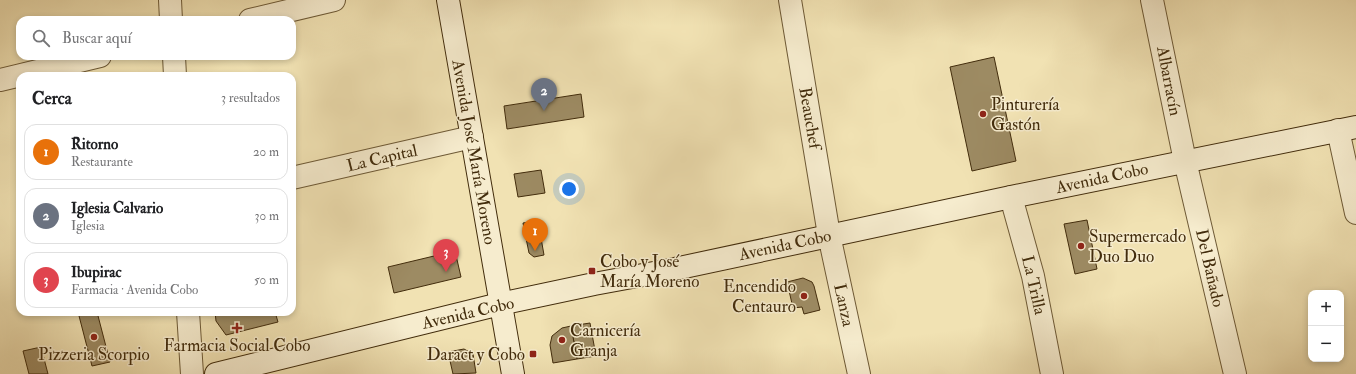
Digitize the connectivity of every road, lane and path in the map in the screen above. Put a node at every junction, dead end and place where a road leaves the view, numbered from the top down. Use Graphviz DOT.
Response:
graph roads {
  1 [pos="170,0"];
  2 [pos="334,0"];
  3 [pos="448,0"];
  4 [pos="790,0"];
  5 [pos="1152,0"];
  6 [pos="171,16"];
  7 [pos="267,16"];
  8 [pos="83,60"];
  9 [pos="174,60"];
  10 [pos="33,72"];
  11 [pos="175,72"];
  12 [pos="16,76"];
  13 [pos="0,80"];
  14 [pos="1347,129"];
  15 [pos="472,137"];
  16 [pos="1185,161"];
  17 [pos="296,177"];
  18 [pos="1011,197"];
  19 [pos="1356,213"];
  20 [pos="829,235"];
  21 [pos="500,304"];
  22 [pos="188,316"];
  23 [pos="192,374"];
  24 [pos="216,374"];
  25 [pos="512,374"];
  26 [pos="859,374"];
  27 [pos="1052,374"];
  28 [pos="1235,374"];
  1 -- 6 [label="main road"];
  2 -- 7 [label="main road"];
  3 -- 15 [label="main road, Avenida José María Moreno"];
  4 -- 20 [label="main road, Beauchef"];
  5 -- 16 [label="main road, Albarracín"];
  8 -- 10 [label="main road"];
  9 -- 11 [label="main road"];
  12 -- 13 [label="main road"];
  14 -- 16 [label="main road, Avenida Cobo"];
  14 -- 19 [label="main road"];
  15 -- 17 [label="main road, La Capital"];
  15 -- 21 [label="main road, Avenida José María Moreno"];
  16 -- 18 [label="main road, Avenida Cobo"];
  16 -- 28 [label="main road, Del Bañado"];
  18 -- 20 [label="main road, Avenida Cobo"];
  18 -- 27 [label="main road, La Trilla"];
  20 -- 21 [label="main road, Avenida Cobo"];
  20 -- 26 [label="main road, Lanza"];
  21 -- 24 [label="main road, Avenida Cobo"];
  21 -- 25 [label="main road, Avenida José María Moreno"];
  22 -- 23 [label="main road"];
}
